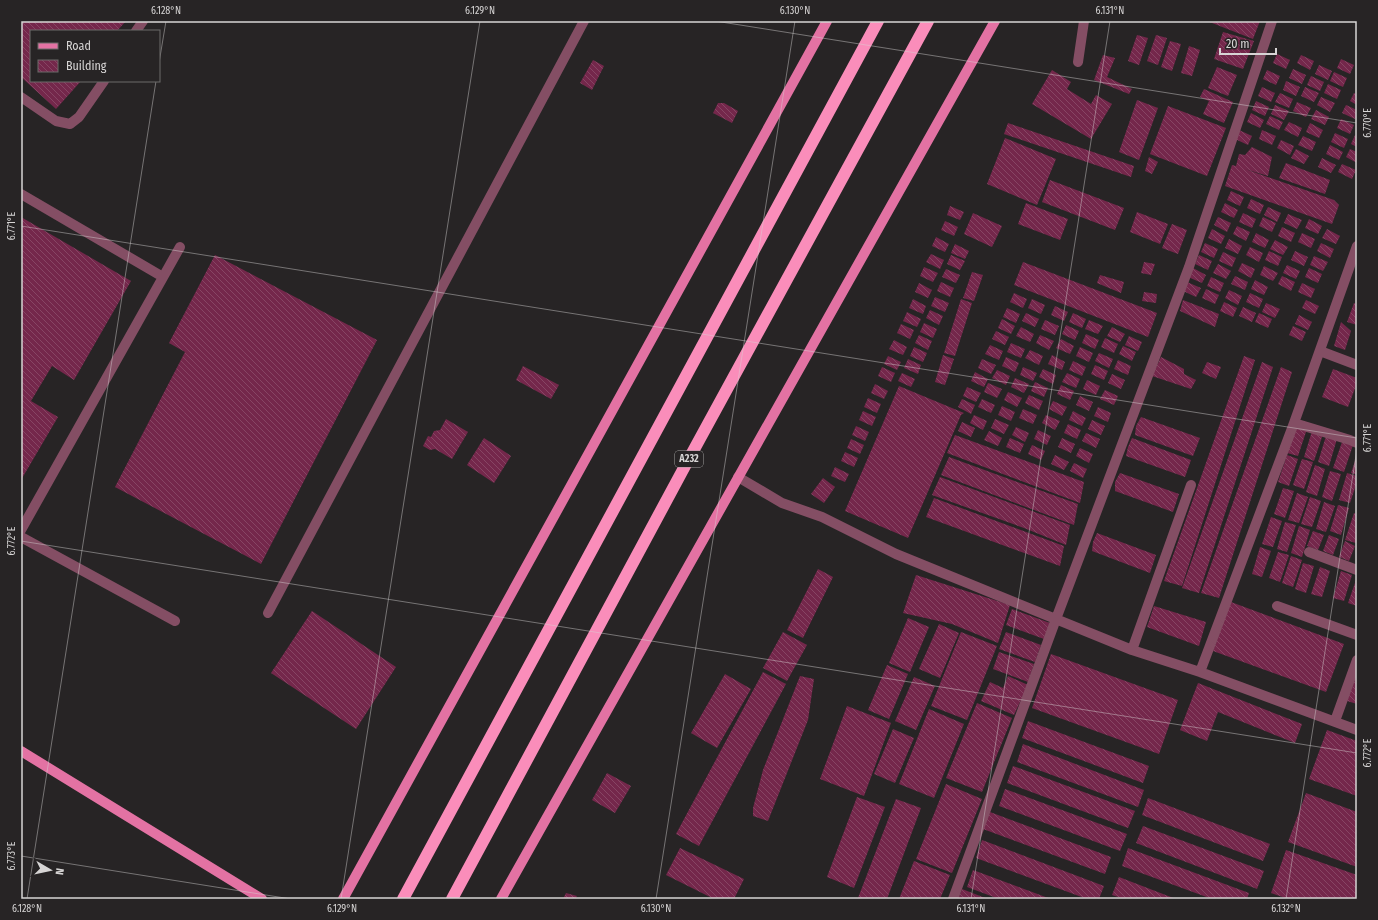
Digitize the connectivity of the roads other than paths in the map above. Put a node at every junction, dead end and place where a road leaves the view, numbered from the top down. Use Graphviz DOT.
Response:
graph roads {
  1 [pos="143,21"];
  2 [pos="584,21"];
  3 [pos="827,21"];
  4 [pos="878,21"];
  5 [pos="928,21"];
  6 [pos="995,21"];
  7 [pos="1084,21"];
  8 [pos="1272,21"];
  9 [pos="137,30"];
  10 [pos="1078,62"];
  11 [pos="103,82"];
  12 [pos="21,97"];
  13 [pos="21,194"];
  14 [pos="1357,246"];
  15 [pos="180,247"];
  16 [pos="163,277"];
  17 [pos="1320,352"];
  18 [pos="1357,365"];
  19 [pos="1294,423"];
  20 [pos="1357,443"];
  21 [pos="738,477"];
  22 [pos="1191,486"];
  23 [pos="21,530"];
  24 [pos="21,537"];
  25 [pos="1310,552"];
  26 [pos="1357,570"];
  27 [pos="1277,606"];
  28 [pos="268,613"];
  29 [pos="1056,619"];
  30 [pos="175,621"];
  31 [pos="1357,635"];
  32 [pos="1132,650"];
  33 [pos="1357,660"];
  34 [pos="1200,672"];
  35 [pos="1335,721"];
  36 [pos="1357,730"];
  37 [pos="21,751"];
  38 [pos="262,899"];
  39 [pos="344,899"];
  40 [pos="403,899"];
  41 [pos="452,899"];
  42 [pos="501,899"];
  43 [pos="953,899"];
  1 -- 9 [label="street"];
  2 -- 28 [label="street"];
  3 -- 39 [label="main road"];
  4 -- 40 [label="highway"];
  5 -- 41 [label="highway, A232"];
  6 -- 21 [label="main road"];
  7 -- 10 [label="street"];
  8 -- 29 [label="street"];
  11 -- 12 [label="street"];
  13 -- 16 [label="street"];
  14 -- 17 [label="street"];
  15 -- 16 [label="street"];
  16 -- 23 [label="street"];
  17 -- 18 [label="street"];
  17 -- 19 [label="street"];
  19 -- 20 [label="street"];
  19 -- 34 [label="street"];
  21 -- 29 [label="street"];
  21 -- 42 [label="main road"];
  22 -- 32 [label="street"];
  24 -- 30 [label="street"];
  25 -- 26 [label="street"];
  27 -- 31 [label="street"];
  29 -- 32 [label="street"];
  29 -- 43 [label="street"];
  32 -- 34 [label="street"];
  33 -- 35 [label="street"];
  34 -- 35 [label="street"];
  35 -- 36 [label="street"];
  37 -- 38 [label="main road"];
}
